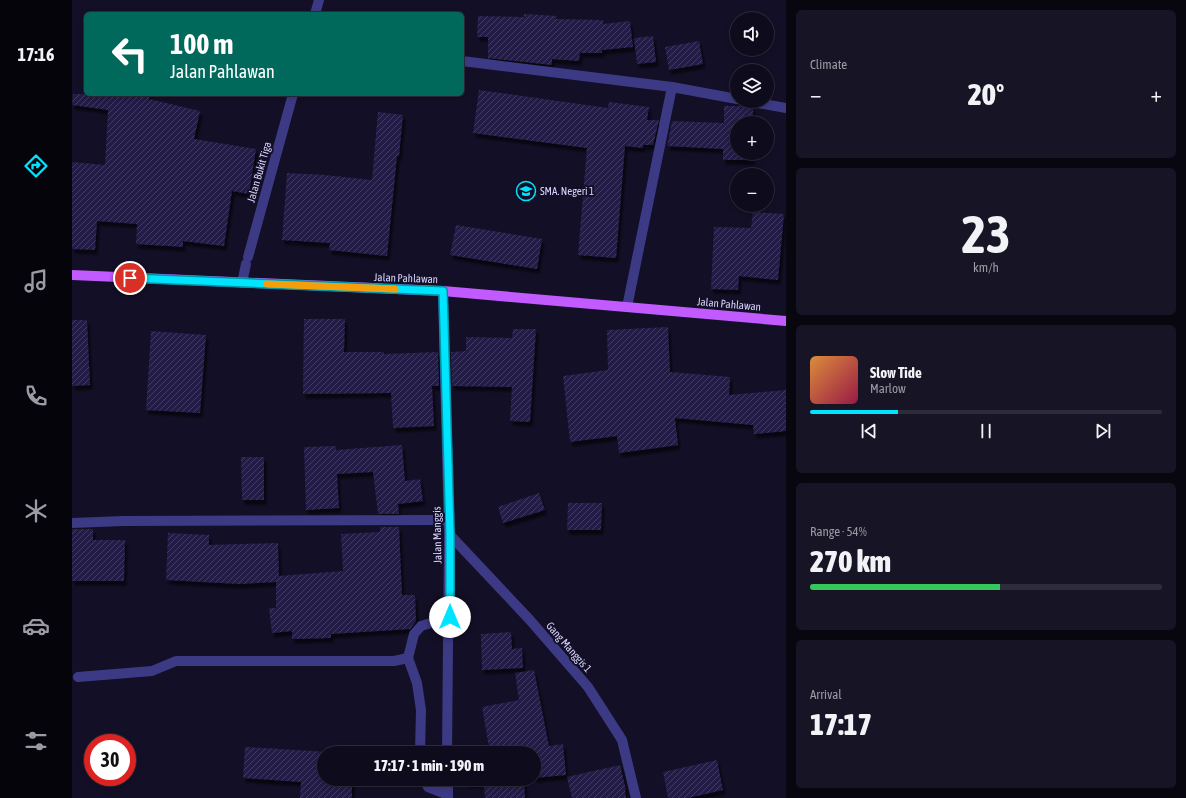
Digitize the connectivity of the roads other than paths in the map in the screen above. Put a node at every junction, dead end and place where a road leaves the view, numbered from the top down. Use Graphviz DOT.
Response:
graph roads {
  1 [pos="319,0"];
  2 [pos="316,12"];
  3 [pos="464,61"];
  4 [pos="672,87"];
  5 [pos="293,96"];
  6 [pos="730,98"];
  7 [pos="774,106"];
  8 [pos="786,108"];
  9 [pos="72,275"];
  10 [pos="242,283"];
  11 [pos="443,291"];
  12 [pos="627,308"];
  13 [pos="786,321"];
  14 [pos="448,520"];
  15 [pos="72,523"];
  16 [pos="450,534"];
  17 [pos="450,617"];
  18 [pos="408,658"];
  19 [pos="78,677"];
  20 [pos="420,746"];
  21 [pos="448,746"];
  22 [pos="428,786"];
  23 [pos="448,786"];
  24 [pos="448,797"];
  25 [pos="636,798"];
  1 -- 2 [label="street"];
  3 -- 4 [label="street"];
  4 -- 6 [label="street"];
  4 -- 12 [label="street"];
  5 -- 10 [label="street, Jalan Bukit Tiga"];
  7 -- 8 [label="street"];
  9 -- 10 [label="main road, Jalan Pahlawan"];
  10 -- 11 [label="main road, Jalan Pahlawan"];
  11 -- 12 [label="main road, Jalan Pahlawan"];
  11 -- 14 [label="street, Jalan Manggis"];
  12 -- 13 [label="main road, Jalan Pahlawan"];
  14 -- 15 [label="street"];
  14 -- 16 [label="street, Jalan Manggis"];
  16 -- 17 [label="street, Jalan Manggis"];
  16 -- 25 [label="street, Gang Manggis 1"];
  17 -- 18 [label="street"];
  17 -- 21 [label="street, Jalan Manggis"];
  18 -- 19 [label="street"];
  18 -- 20 [label="street"];
  22 -- 24 [label="street"];
  23 -- 24 [label="street"];
}
